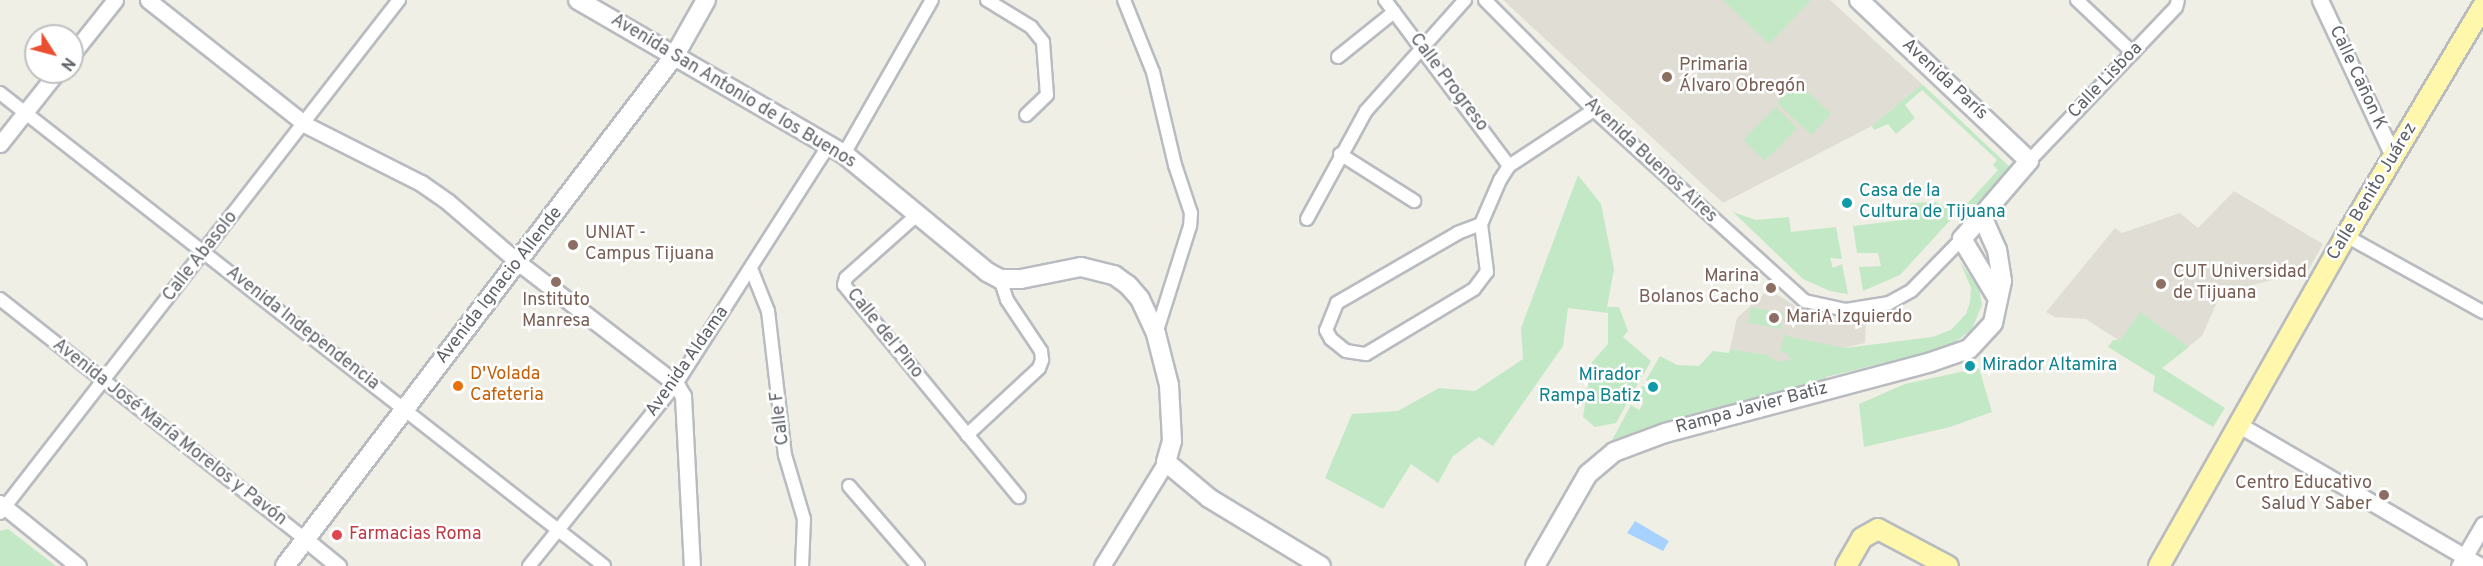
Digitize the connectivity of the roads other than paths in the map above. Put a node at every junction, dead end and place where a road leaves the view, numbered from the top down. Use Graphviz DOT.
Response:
graph roads {
  1 [pos="115,0"];
  2 [pos="148,0"];
  3 [pos="399,0"];
  4 [pos="578,0"];
  5 [pos="706,0"];
  6 [pos="932,0"];
  7 [pos="987,0"];
  8 [pos="1124,0"];
  9 [pos="1385,0"];
  10 [pos="1465,0"];
  11 [pos="1485,0"];
  12 [pos="1859,0"];
  13 [pos="2077,0"];
  14 [pos="2178,0"];
  15 [pos="2320,0"];
  16 [pos="2483,6"];
  17 [pos="1394,12"];
  18 [pos="84,39"];
  19 [pos="1420,46"];
  20 [pos="2133,53"];
  21 [pos="675,55"];
  22 [pos="1338,57"];
  23 [pos="47,84"];
  24 [pos="0,93"];
  25 [pos="1593,110"];
  26 [pos="25,112"];
  27 [pos="1026,116"];
  28 [pos="306,125"];
  29 [pos="0,144"];
  30 [pos="836,149"];
  31 [pos="1340,154"];
  32 [pos="2393,156"];
  33 [pos="2029,161"];
  34 [pos="1509,166"];
  35 [pos="1414,201"];
  36 [pos="918,214"];
  37 [pos="1982,217"];
  38 [pos="1307,219"];
  39 [pos="1481,224"];
  40 [pos="2346,236"];
  41 [pos="1962,239"];
  42 [pos="205,252"];
  43 [pos="519,262"];
  44 [pos="752,271"];
  45 [pos="1000,279"];
  46 [pos="0,299"];
  47 [pos="1998,299"];
  48 [pos="2483,312"];
  49 [pos="1156,334"];
  50 [pos="102,381"];
  51 [pos="676,384"];
  52 [pos="405,410"];
  53 [pos="2241,426"];
  54 [pos="967,435"];
  55 [pos="1167,462"];
  56 [pos="849,486"];
  57 [pos="1019,497"];
  58 [pos="2,508"];
  59 [pos="2483,525"];
  60 [pos="558,529"];
  61 [pos="305,539"];
  62 [pos="2462,561"];
  63 [pos="78,566"];
  64 [pos="285,566"];
  65 [pos="338,566"];
  66 [pos="529,566"];
  67 [pos="604,566"];
  68 [pos="692,566"];
  69 [pos="802,566"];
  70 [pos="918,566"];
  71 [pos="1101,566"];
  72 [pos="1320,566"];
  73 [pos="1535,566"];
  74 [pos="1846,566"];
  75 [pos="1948,566"];
  76 [pos="2159,566"];
  77 [pos="2481,566"];
  1 -- 18 [label="street"];
  2 -- 28 [label="street"];
  3 -- 28 [label="street, Calle Abasolo"];
  4 -- 21 [label="main road, Avenida San Antonio de los Buenos"];
  5 -- 21 [label="main road, Avenida Ignacio Allende"];
  6 -- 30 [label="street, Avenida Aldama"];
  7 -- 27 [label="street"];
  8 -- 49 [label="street"];
  9 -- 17 [label="street, Calle Progreso"];
  10 -- 19 [label="street"];
  11 -- 25 [label="street, Avenida Buenos Aires"];
  12 -- 33 [label="main road, Avenida París"];
  13 -- 20 [label="street"];
  14 -- 20 [label="street, Calle Lisboa"];
  15 -- 32 [label="street, Calle Cañon K"];
  16 -- 32 [label="main road, Calle Benito Juárez"];
  17 -- 19 [label="street, Calle Progreso"];
  17 -- 22 [label="street"];
  19 -- 31 [label="street"];
  19 -- 34 [label="street, Calle Progreso"];
  20 -- 33 [label="street, Calle Lisboa"];
  21 -- 30 [label="main road, Avenida San Antonio de los Buenos"];
  21 -- 43 [label="main road, Avenida Ignacio Allende"];
  23 -- 26 [label="street"];
  24 -- 26 [label="street, Avenida Independencia"];
  25 -- 34 [label="street"];
  25 -- 41 [label="street, Avenida Buenos Aires"];
  26 -- 29 [label="street"];
  26 -- 42 [label="street, Avenida Independencia"];
  28 -- 42 [label="street, Calle Abasolo"];
  28 -- 43 [label="street"];
  30 -- 36 [label="main road, Avenida San Antonio de los Buenos"];
  30 -- 44 [label="street, Avenida Aldama"];
  31 -- 35 [label="street"];
  31 -- 38 [label="street"];
  32 -- 40 [label="main road, Calle Benito Juárez"];
  33 -- 37 [label="main road"];
  34 -- 39 [label="street"];
  36 -- 45 [label="main road, Avenida San Antonio de los Buenos"];
  36 -- 54 [label="street, Calle del Pino"];
  37 -- 41 [label="main road"];
  37 -- 47 [label="main road, Rampa Javier Batiz"];
  39 -- 39 [label="street"];
  40 -- 48 [label="street"];
  40 -- 53 [label="main road, Calle Benito Juárez"];
  41 -- 47 [label="main road"];
  42 -- 50 [label="street, Calle Abasolo"];
  42 -- 52 [label="street, Avenida Independencia"];
  43 -- 51 [label="street"];
  43 -- 52 [label="main road, Avenida Ignacio Allende"];
  44 -- 51 [label="street, Avenida Aldama"];
  44 -- 69 [label="street, Calle F"];
  45 -- 49 [label="main road"];
  45 -- 54 [label="street"];
  46 -- 50 [label="street, Avenida José María Morelos y Pavón"];
  47 -- 73 [label="main road, Rampa Javier Batiz"];
  49 -- 55 [label="main road"];
  50 -- 58 [label="street, Calle Abasolo"];
  50 -- 61 [label="street, Avenida José María Morelos y Pavón"];
  51 -- 60 [label="street, Avenida Aldama"];
  51 -- 68 [label="street"];
  52 -- 60 [label="street, Avenida Independencia"];
  52 -- 61 [label="main road, Avenida Ignacio Allende"];
  53 -- 62 [label="street"];
  53 -- 76 [label="main road, Calle Benito Juárez"];
  54 -- 57 [label="street"];
  55 -- 71 [label="street"];
  55 -- 72 [label="main road"];
  56 -- 70 [label="street"];
  58 -- 63 [label="street"];
  59 -- 62 [label="street"];
  60 -- 66 [label="street, Avenida Aldama"];
  60 -- 67 [label="street, Avenida Independencia"];
  61 -- 64 [label="main road, Avenida Ignacio Allende"];
  61 -- 65 [label="street, Avenida José María Morelos y Pavón"];
  62 -- 77 [label="street"];
  74 -- 75 [label="main road"];
}
